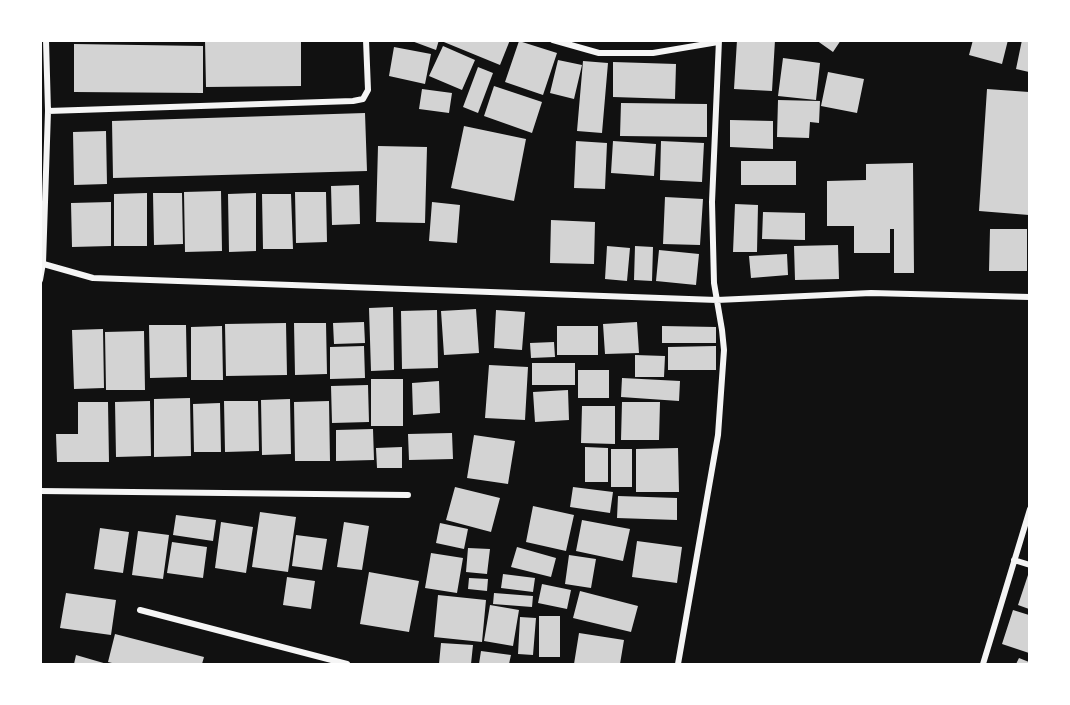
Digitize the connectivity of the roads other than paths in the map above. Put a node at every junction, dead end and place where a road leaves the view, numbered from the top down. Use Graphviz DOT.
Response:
graph roads {
  1 [pos="46,40"];
  2 [pos="366,40"];
  3 [pos="553,40"];
  4 [pos="718,41"];
  5 [pos="576,44"];
  6 [pos="48,111"];
  7 [pos="42,263"];
  8 [pos="40,280"];
  9 [pos="1029,297"];
  10 [pos="717,300"];
  11 [pos="40,491"];
  12 [pos="408,495"];
  13 [pos="1029,509"];
  14 [pos="1014,560"];
  15 [pos="1029,565"];
  16 [pos="140,610"];
  17 [pos="347,664"];
  18 [pos="678,664"];
  19 [pos="983,664"];
  1 -- 6 [label="street"];
  2 -- 6 [label="street"];
  3 -- 5 [label="street"];
  4 -- 5 [label="street"];
  4 -- 10 [label="street"];
  6 -- 7 [label="street"];
  7 -- 8 [label="street"];
  7 -- 10 [label="street"];
  9 -- 10 [label="street"];
  10 -- 18 [label="street"];
  11 -- 12 [label="street"];
  13 -- 14 [label="street"];
  14 -- 15 [label="street"];
  14 -- 19 [label="street"];
  16 -- 17 [label="street"];
}
